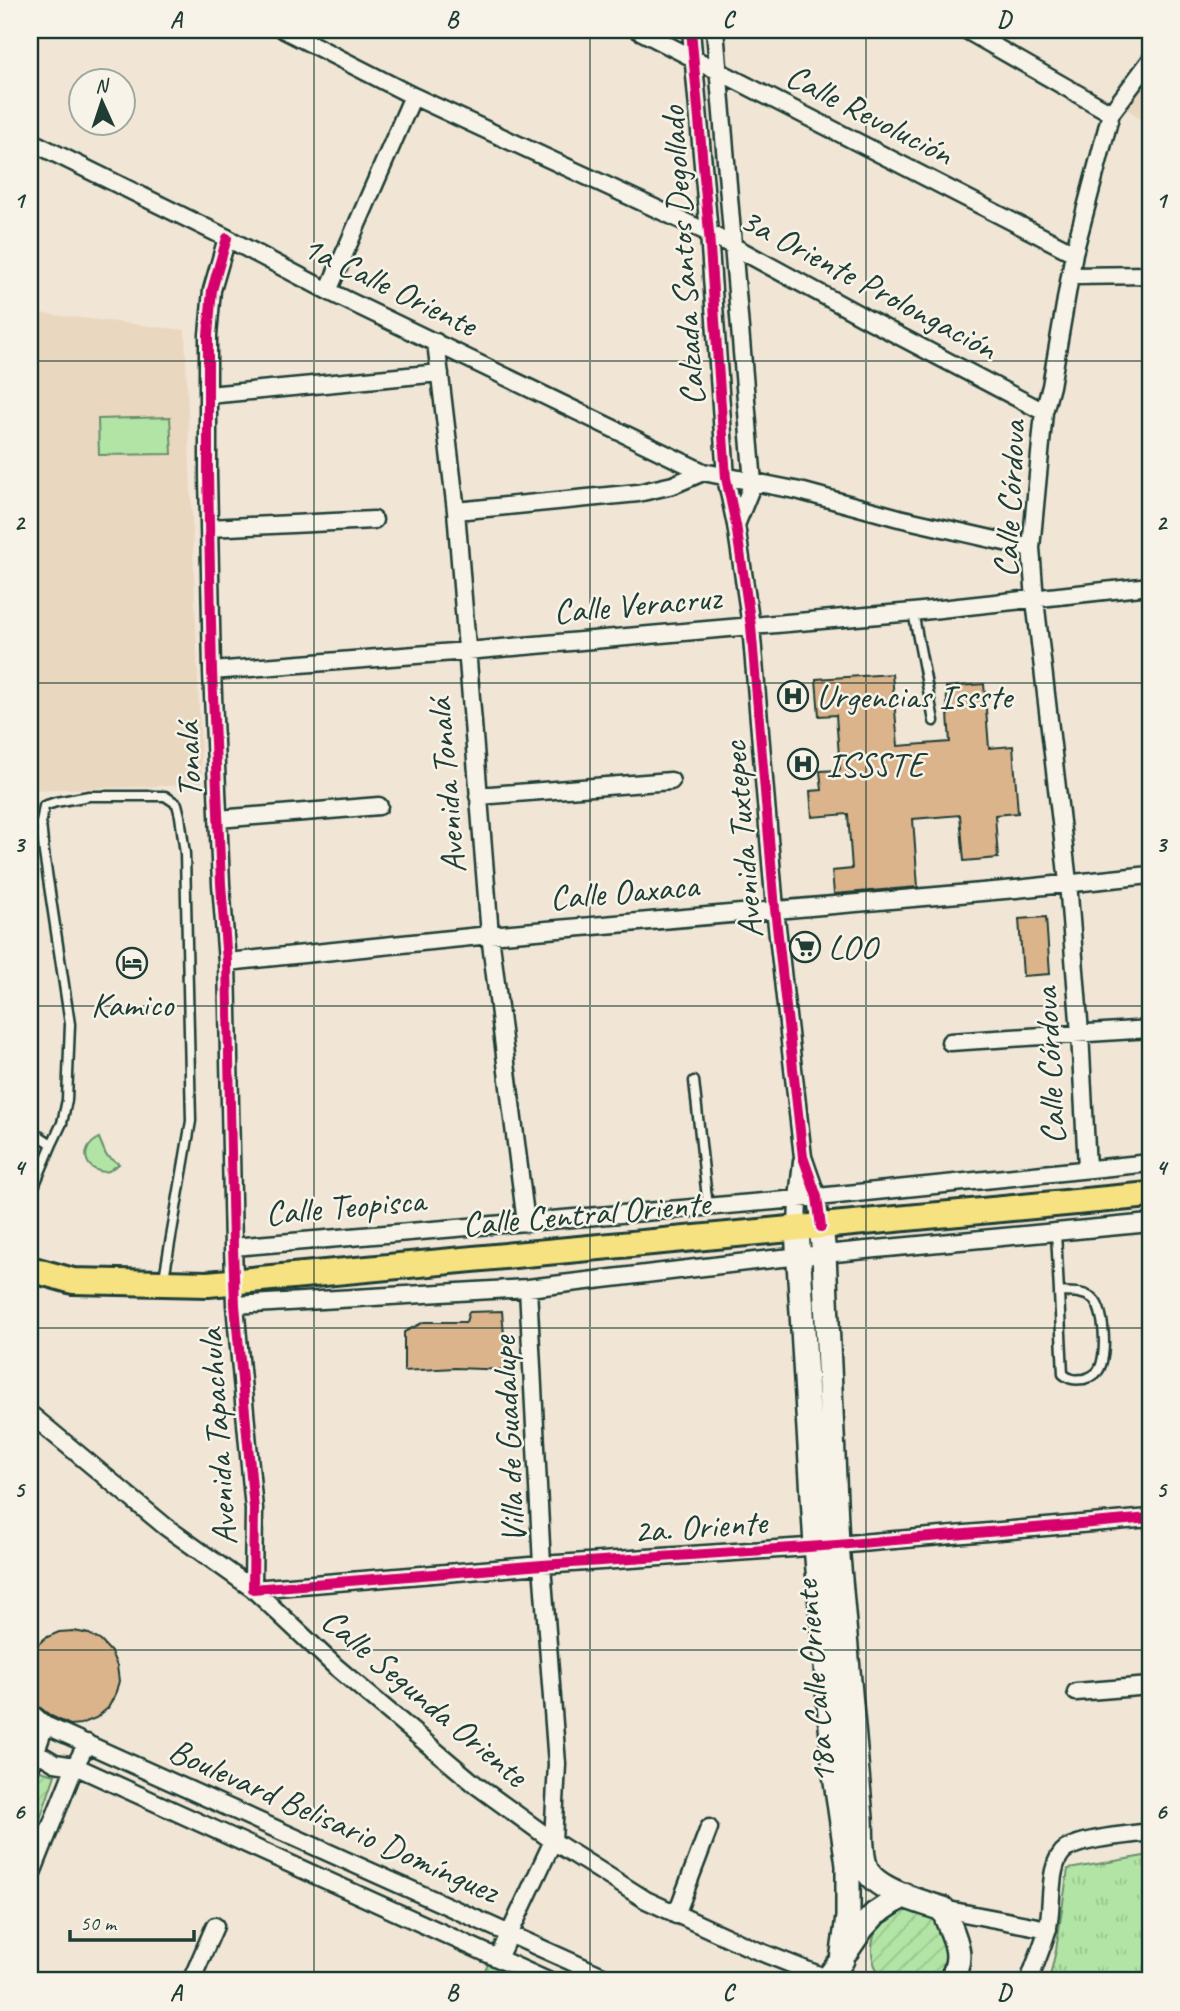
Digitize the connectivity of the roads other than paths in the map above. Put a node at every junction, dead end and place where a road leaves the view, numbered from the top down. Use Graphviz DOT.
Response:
graph roads {
  1 [pos="284,30"];
  2 [pos="638,30"];
  3 [pos="691,30"];
  4 [pos="715,30"];
  5 [pos="966,30"];
  6 [pos="695,58"];
  7 [pos="1150,61"];
  8 [pos="718,70"];
  9 [pos="413,96"];
  10 [pos="1111,113"];
  11 [pos="30,141"];
  12 [pos="709,233"];
  13 [pos="227,238"];
  14 [pos="733,246"];
  15 [pos="1074,253"];
  16 [pos="1150,275"];
  17 [pos="1070,276"];
  18 [pos="328,290"];
  19 [pos="436,342"];
  20 [pos="440,373"];
  21 [pos="208,395"];
  22 [pos="1044,412"];
  23 [pos="704,472"];
  24 [pos="726,478"];
  25 [pos="753,483"];
  26 [pos="456,511"];
  27 [pos="374,520"];
  28 [pos="736,525"];
  29 [pos="209,528"];
  30 [pos="1031,548"];
  31 [pos="1150,586"];
  32 [pos="1035,600"];
  33 [pos="913,612"];
  34 [pos="751,626"];
  35 [pos="467,652"];
  36 [pos="212,671"];
  37 [pos="934,721"];
  38 [pos="671,781"];
  39 [pos="478,796"];
  40 [pos="379,806"];
  41 [pos="219,820"];
  42 [pos="1150,875"];
  43 [pos="1068,882"];
  44 [pos="775,909"];
  45 [pos="490,935"];
  46 [pos="227,962"];
  47 [pos="1150,1029"];
  48 [pos="1080,1033"];
  49 [pos="950,1042"];
  50 [pos="694,1081"];
  51 [pos="30,1130"];
  52 [pos="52,1144"];
  53 [pos="803,1157"];
  54 [pos="1150,1163"];
  55 [pos="1087,1168"];
  56 [pos="1150,1195"];
  57 [pos="30,1196"];
  58 [pos="817,1196"];
  59 [pos="798,1199"];
  60 [pos="708,1207"];
  61 [pos="526,1223"];
  62 [pos="1150,1223"];
  63 [pos="809,1228"];
  64 [pos="1056,1232"];
  65 [pos="233,1247"];
  66 [pos="824,1254"];
  67 [pos="799,1256"];
  68 [pos="30,1269"];
  69 [pos="163,1285"];
  70 [pos="528,1288"];
  71 [pos="1059,1292"];
  72 [pos="235,1293"];
  73 [pos="30,1414"];
  74 [pos="1150,1518"];
  75 [pos="826,1546"];
  76 [pos="542,1565"];
  77 [pos="253,1589"];
  78 [pos="1150,1686"];
  79 [pos="1076,1692"];
  80 [pos="30,1712"];
  81 [pos="45,1725"];
  82 [pos="87,1743"];
  83 [pos="32,1750"];
  84 [pos="75,1766"];
  85 [pos="30,1769"];
  86 [pos="709,1828"];
  87 [pos="1150,1832"];
  88 [pos="553,1841"];
  89 [pos="30,1878"];
  90 [pos="904,1895"];
  91 [pos="943,1909"];
  92 [pos="676,1915"];
  93 [pos="215,1926"];
  94 [pos="1048,1929"];
  95 [pos="510,1934"];
  96 [pos="498,1958"];
  97 [pos="833,1975"];
  98 [pos="191,1981"];
  99 [pos="548,1981"];
  100 [pos="614,1981"];
  101 [pos="950,1981"];
  102 [pos="1029,1981"];
  1 -- 9 [label="street, 3a Oriente Prolongación"];
  2 -- 6 [label="street, Calle Revolución"];
  3 -- 6 [label="street, Calzada Santos Degollado"];
  4 -- 8 [label="street, Calzada Santos Degollado"];
  5 -- 10 [label="street"];
  6 -- 8 [label="street, Calle Revolución"];
  6 -- 12 [label="street, Calzada Santos Degollado"];
  7 -- 10 [label="street, Calle Córdova"];
  8 -- 14 [label="street, Calzada Santos Degollado"];
  8 -- 15 [label="street, Calle Revolución"];
  9 -- 12 [label="street, 3a Oriente Prolongación"];
  9 -- 18 [label="street"];
  10 -- 15 [label="street, Calle Córdova"];
  11 -- 13 [label="street, 1a Calle Oriente"];
  12 -- 14 [label="street, 3a Oriente Prolongación"];
  12 -- 24 [label="street, Calzada Santos Degollado"];
  13 -- 18 [label="street, 1a Calle Oriente"];
  13 -- 21 [label="street, Tonalá"];
  14 -- 22 [label="street, 3a Oriente Prolongación"];
  14 -- 25 [label="street, Calzada Santos Degollado"];
  15 -- 17 [label="street, Calle Córdova"];
  16 -- 17 [label="street"];
  17 -- 22 [label="street, Calle Córdova"];
  18 -- 19 [label="street, 1a Calle Oriente"];
  19 -- 20 [label="street, Avenida Tonalá"];
  19 -- 23 [label="street, 1a Calle Oriente"];
  20 -- 21 [label="street"];
  20 -- 26 [label="street, Avenida Tonalá"];
  21 -- 29 [label="street, Tonalá"];
  22 -- 30 [label="street, Calle Córdova"];
  23 -- 24 [label="street, 1a Calle Oriente"];
  23 -- 26 [label="street"];
  24 -- 25 [label="street, 1a Calle Oriente"];
  24 -- 28 [label="street, Avenida Tuxtepec"];
  25 -- 28 [label="street"];
  25 -- 30 [label="street, 1a Calle Oriente"];
  26 -- 35 [label="street, Avenida Tonalá"];
  27 -- 29 [label="street"];
  28 -- 34 [label="street, Avenida Tuxtepec"];
  29 -- 36 [label="street, Tonalá"];
  30 -- 32 [label="street, Calle Córdova"];
  31 -- 32 [label="street, Calle Veracruz"];
  32 -- 33 [label="street, Calle Veracruz"];
  32 -- 43 [label="street, Calle Córdova"];
  33 -- 34 [label="street, Calle Veracruz"];
  33 -- 37 [label="lane"];
  34 -- 35 [label="street, Calle Veracruz"];
  34 -- 44 [label="street, Avenida Tuxtepec"];
  35 -- 36 [label="street, Calle Veracruz"];
  35 -- 39 [label="street, Avenida Tonalá"];
  36 -- 41 [label="street, Tonalá"];
  38 -- 39 [label="street"];
  39 -- 45 [label="street, Avenida Tonalá"];
  40 -- 41 [label="street"];
  41 -- 46 [label="street, Tonalá"];
  42 -- 43 [label="street, Calle Oaxaca"];
  43 -- 44 [label="street, Calle Oaxaca"];
  43 -- 48 [label="street, Calle Córdova"];
  44 -- 45 [label="street, Calle Oaxaca"];
  44 -- 53 [label="street, Avenida Tuxtepec"];
  45 -- 46 [label="street, Calle Oaxaca"];
  45 -- 61 [label="street, Avenida Tonalá"];
  46 -- 65 [label="street, Tonalá"];
  47 -- 48 [label="street"];
  48 -- 49 [label="street"];
  48 -- 55 [label="street, Calle Córdova"];
  50 -- 60 [label="lane"];
  51 -- 52 [label="lane"];
  52 -- 57 [label="lane"];
  52 -- 69 [label="lane"];
  53 -- 58 [label="street, Avenida Tuxtepec"];
  53 -- 59 [label="street, Avenida Tuxtepec"];
  54 -- 55 [label="street, Calle Teopisca"];
  55 -- 58 [label="street, Calle Teopisca"];
  56 -- 63 [label="main road, Calle Central Oriente"];
  58 -- 59 [label="street, Calle Teopisca"];
  58 -- 63 [label="street, 18a Calle Oriente"];
  59 -- 60 [label="street, Calle Teopisca"];
  59 -- 63 [label="street, 18a Calle Oriente"];
  60 -- 61 [label="street, Calle Teopisca"];
  61 -- 65 [label="street, Calle Teopisca"];
  62 -- 64 [label="street"];
  63 -- 66 [label="main road, 18a Calle Oriente"];
  63 -- 67 [label="main road, 18a Calle Oriente"];
  63 -- 72 [label="main road, Calle Central Oriente"];
  64 -- 66 [label="street"];
  64 -- 71 [label="lane"];
  65 -- 72 [label="street, Tonalá"];
  66 -- 67 [label="street"];
  66 -- 75 [label="main road, 18a Calle Oriente"];
  67 -- 70 [label="street"];
  67 -- 75 [label="main road, 18a Calle Oriente"];
  68 -- 69 [label="main road, Calle Central Oriente"];
  69 -- 72 [label="main road, Calle Central Oriente"];
  70 -- 72 [label="street"];
  70 -- 76 [label="street, Villa de Guadalupe"];
  71 -- 71 [label="lane"];
  72 -- 77 [label="street, Avenida Tapachula"];
  73 -- 77 [label="street, Calle Segunda Oriente"];
  74 -- 75 [label="street, 2a. Oriente"];
  75 -- 76 [label="street, 2a. Oriente"];
  75 -- 90 [label="main road, 18a Calle Oriente"];
  75 -- 97 [label="main road, 18a Calle Oriente"];
  76 -- 77 [label="street, 2a. Oriente"];
  76 -- 88 [label="street, Villa de Guadalupe"];
  77 -- 88 [label="street, Calle Segunda Oriente"];
  78 -- 79 [label="street"];
  80 -- 81 [label="street, Boulevard Belisario Domínguez"];
  81 -- 82 [label="street, Boulevard Belisario Domínguez"];
  81 -- 83 [label="street"];
  82 -- 84 [label="street"];
  82 -- 95 [label="street, Boulevard Belisario Domínguez"];
  83 -- 84 [label="street, Boulevard Belisario Domínguez"];
  83 -- 85 [label="street"];
  84 -- 89 [label="street"];
  84 -- 96 [label="street, Boulevard Belisario Domínguez"];
  86 -- 92 [label="street"];
  87 -- 94 [label="street"];
  88 -- 92 [label="street"];
  88 -- 95 [label="street"];
  90 -- 91 [label="main road, 18a Calle Oriente"];
  90 -- 97 [label="main road"];
  91 -- 94 [label="street"];
  91 -- 101 [label="main road"];
  92 -- 97 [label="street"];
  93 -- 98 [label="street"];
  94 -- 102 [label="street"];
  95 -- 96 [label="street"];
  95 -- 100 [label="street, Boulevard Belisario Domínguez"];
  96 -- 99 [label="street, Boulevard Belisario Domínguez"];
}
